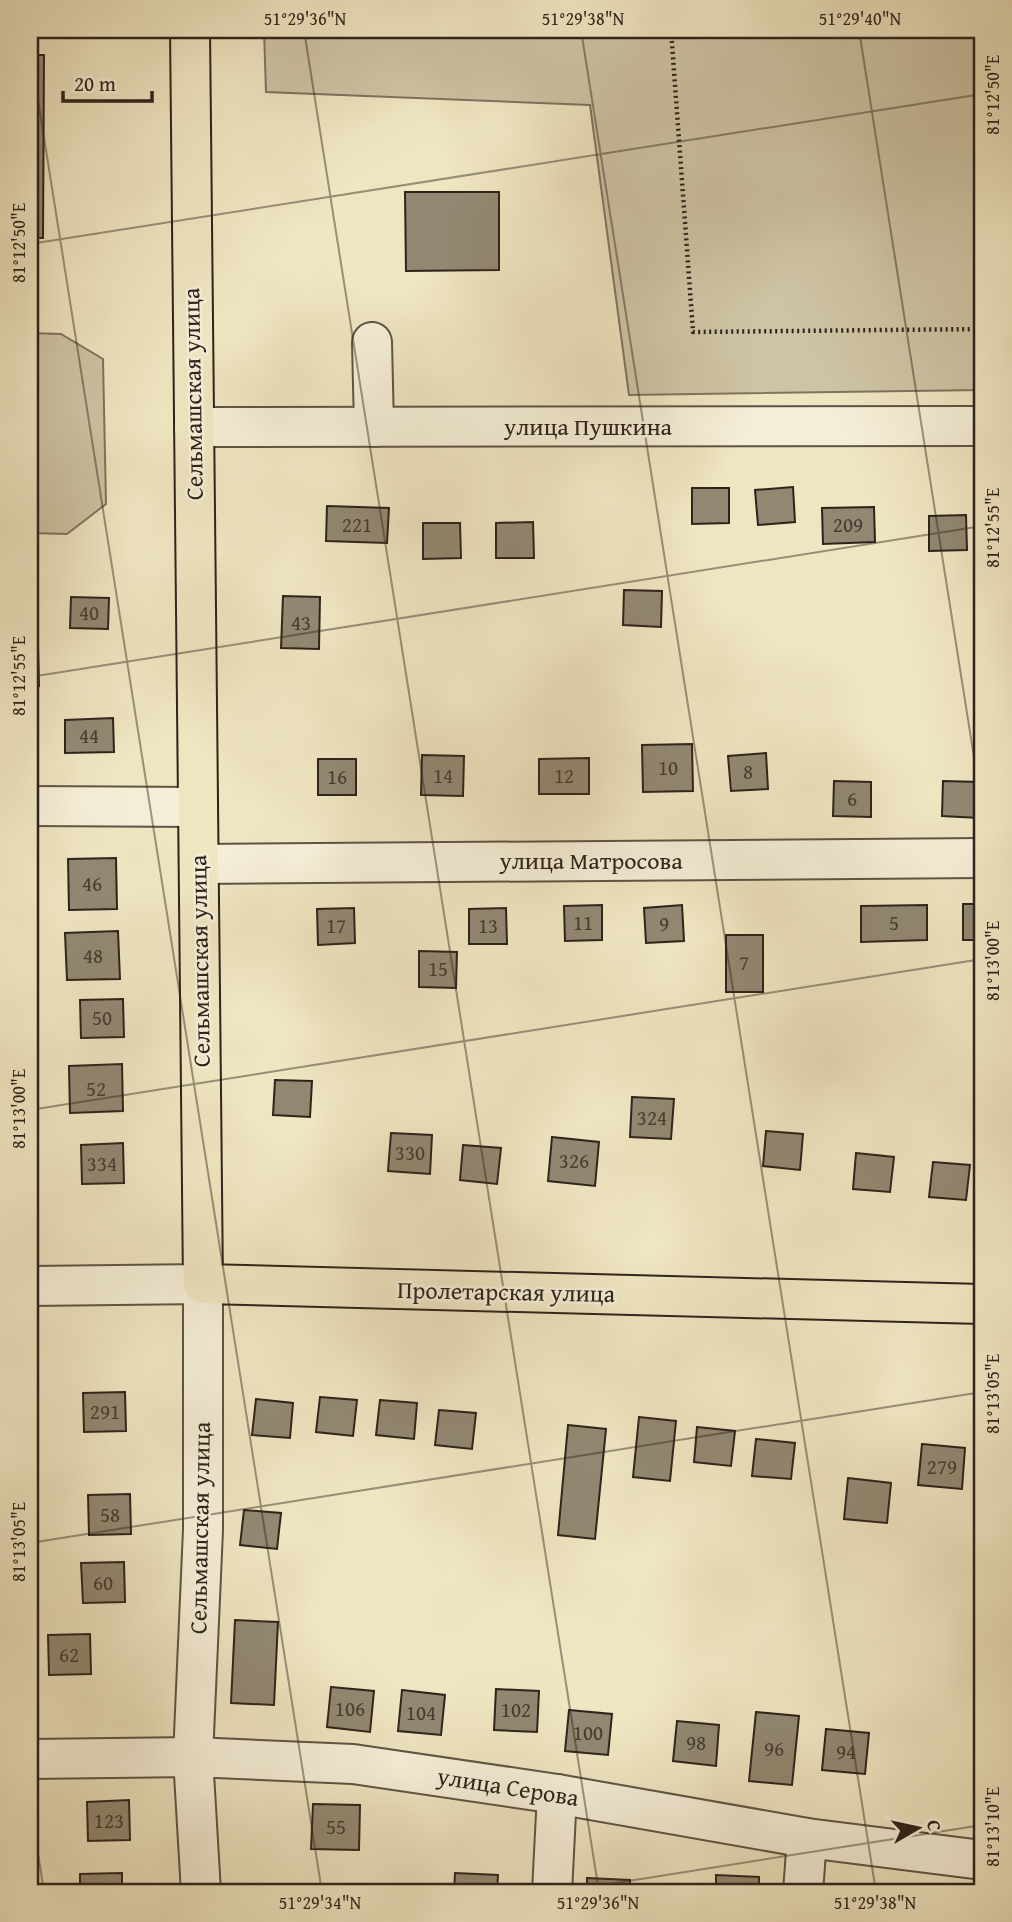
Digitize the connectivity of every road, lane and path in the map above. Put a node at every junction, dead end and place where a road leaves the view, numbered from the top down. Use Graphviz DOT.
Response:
graph roads {
  1 [pos="190,30"];
  2 [pos="671,30"];
  3 [pos="982,329"];
  4 [pos="372,342"];
  5 [pos="982,426"];
  6 [pos="194,427"];
  7 [pos="374,427"];
  8 [pos="30,806"];
  9 [pos="198,807"];
  10 [pos="982,858"];
  11 [pos="199,864"];
  12 [pos="203,1284"];
  13 [pos="30,1286"];
  14 [pos="982,1304"];
  15 [pos="193,1757"];
  16 [pos="30,1759"];
  17 [pos="557,1794"];
  18 [pos="807,1838"];
  19 [pos="982,1860"];
  20 [pos="201,1892"];
  21 [pos="551,1892"];
  22 [pos="803,1892"];
  1 -- 6 [label="main road, Сельмашская улица"];
  2 -- 3 [label="path"];
  4 -- 7 [label="street"];
  5 -- 7 [label="street, улица Пушкина"];
  6 -- 7 [label="street, улица Пушкина"];
  6 -- 9 [label="main road, Сельмашская улица"];
  8 -- 9 [label="street"];
  9 -- 11 [label="main road, Сельмашская улица"];
  10 -- 11 [label="street, улица Матросова"];
  11 -- 12 [label="main road, Сельмашская улица"];
  12 -- 13 [label="street, Пролетарская улица"];
  12 -- 14 [label="main road, Пролетарская улица"];
  12 -- 15 [label="street, Сельмашская улица"];
  15 -- 16 [label="street, улица Серова"];
  15 -- 17 [label="street, улица Серова"];
  15 -- 20 [label="street, Сельмашская улица"];
  17 -- 18 [label="street, улица Серова"];
  17 -- 21 [label="street"];
  18 -- 19 [label="street, улица Серова"];
  18 -- 22 [label="street"];
}
